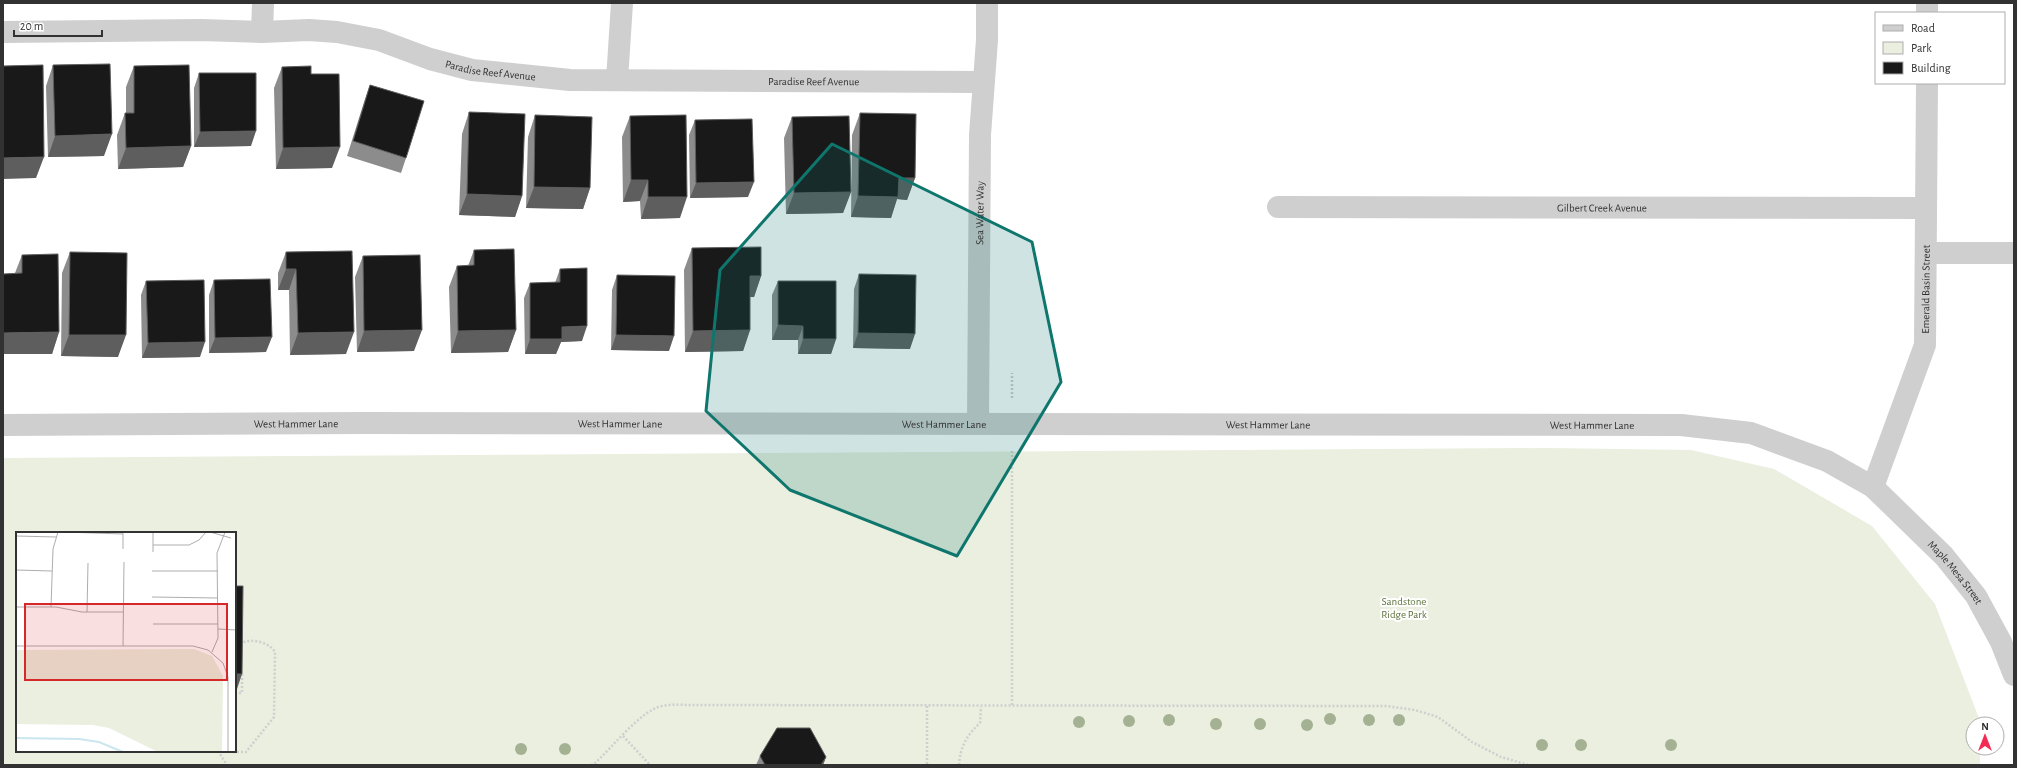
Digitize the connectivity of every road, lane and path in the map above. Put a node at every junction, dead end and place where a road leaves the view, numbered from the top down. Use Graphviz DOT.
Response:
graph roads {
  1 [pos="263,3"];
  2 [pos="622,3"];
  3 [pos="987,3"];
  4 [pos="3,32"];
  5 [pos="262,32"];
  6 [pos="617,80"];
  7 [pos="983,82"];
  8 [pos="1926,84"];
  9 [pos="1278,208"];
  10 [pos="1925,208"];
  11 [pos="2014,252"];
  12 [pos="1926,253"];
  13 [pos="978,423"];
  14 [pos="3,425"];
  15 [pos="1012,450"];
  16 [pos="1873,486"];
  17 [pos="242,649"];
  18 [pos="242,664"];
  19 [pos="2014,675"];
  20 [pos="236,693"];
  21 [pos="927,706"];
  22 [pos="981,706"];
  23 [pos="1012,706"];
  24 [pos="623,736"];
  25 [pos="218,752"];
  26 [pos="227,765"];
  27 [pos="591,765"];
  28 [pos="650,765"];
  29 [pos="927,765"];
  30 [pos="959,765"];
  31 [pos="1528,765"];
  1 -- 5 [label="street"];
  2 -- 6 [label="street"];
  3 -- 7 [label="street, Sea Water Way"];
  4 -- 5 [label="street, Paradise Reef Avenue"];
  5 -- 6 [label="street, Paradise Reef Avenue"];
  6 -- 7 [label="street, Paradise Reef Avenue"];
  7 -- 13 [label="street, Sea Water Way"];
  8 -- 10 [label="street, Emerald Basin Street"];
  9 -- 10 [label="street, Gilbert Creek Avenue"];
  10 -- 12 [label="street, Emerald Basin Street"];
  11 -- 12 [label="street"];
  12 -- 16 [label="street, Emerald Basin Street"];
  13 -- 14 [label="street, West Hammer Lane"];
  13 -- 16 [label="street, West Hammer Lane"];
  15 -- 23 [label="path"];
  16 -- 19 [label="street, Maple Mesa Street"];
  17 -- 25 [label="path"];
  18 -- 20 [label="path"];
  21 -- 22 [label="path"];
  21 -- 24 [label="path"];
  21 -- 29 [label="path"];
  22 -- 23 [label="path"];
  22 -- 30 [label="path"];
  23 -- 31 [label="path"];
  24 -- 27 [label="path"];
  24 -- 28 [label="path"];
  25 -- 26 [label="path"];
}
